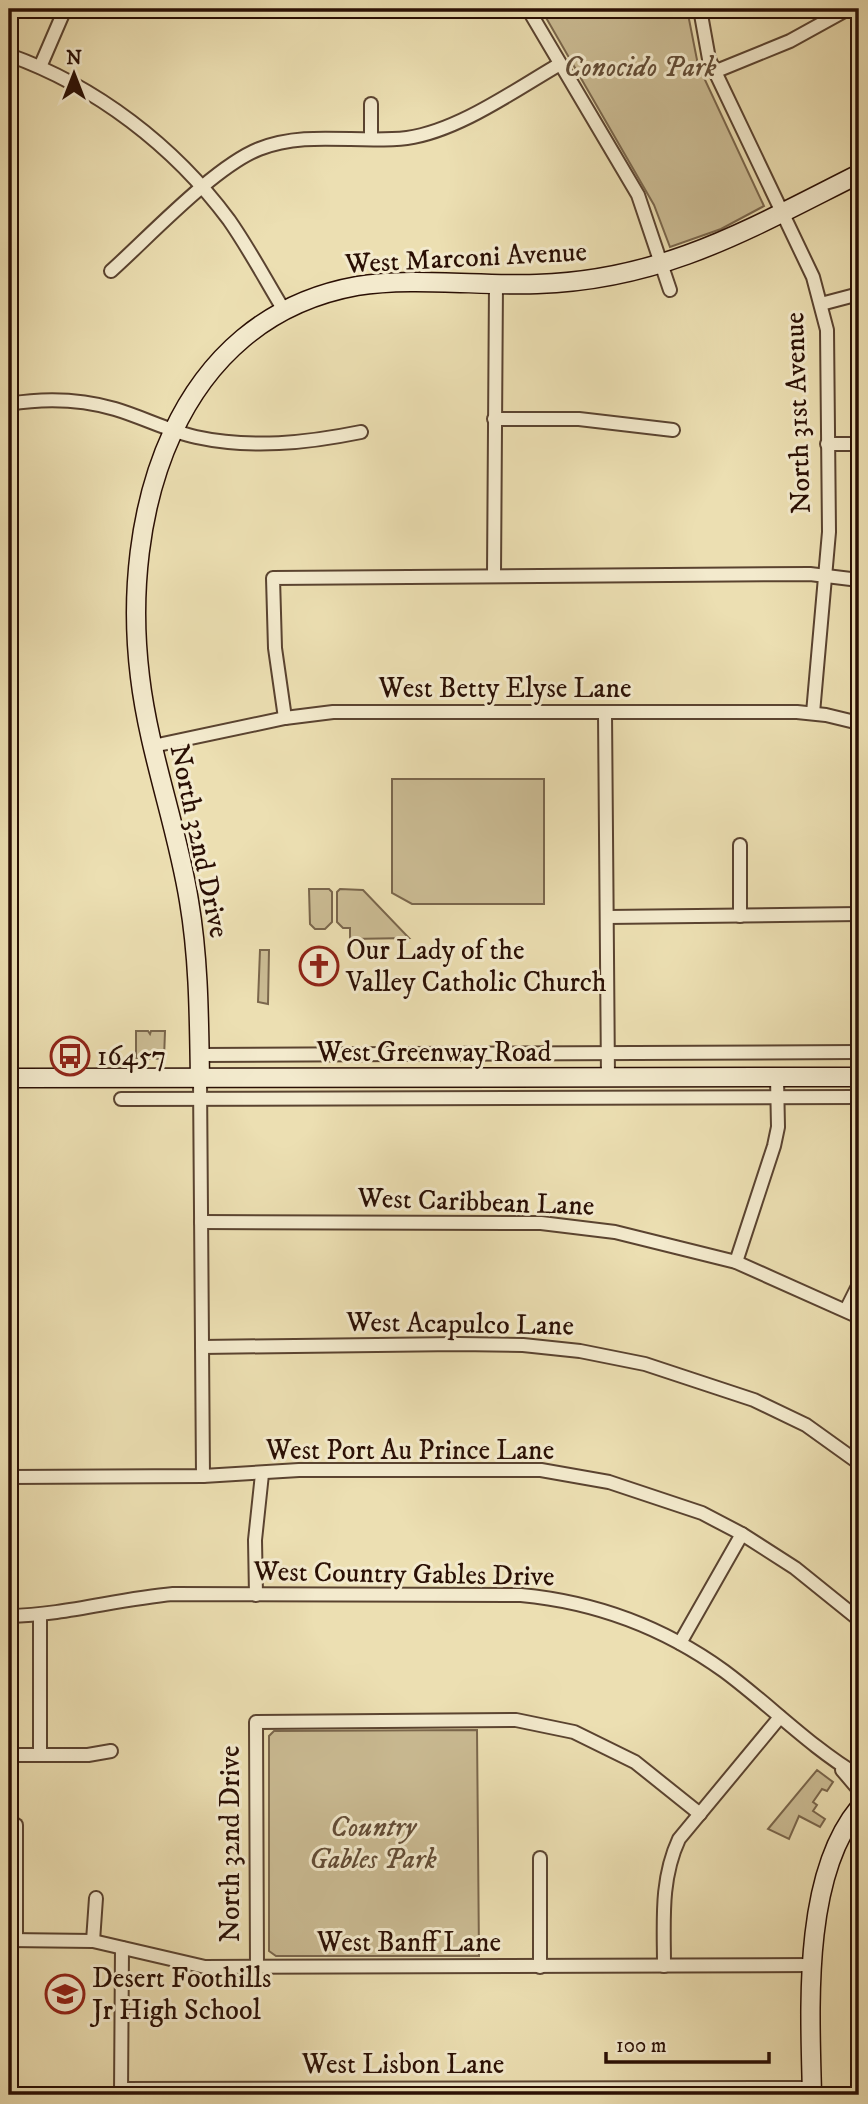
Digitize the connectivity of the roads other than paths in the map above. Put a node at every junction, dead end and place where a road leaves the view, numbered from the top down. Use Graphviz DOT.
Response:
graph roads {
  1 [pos="65,9"];
  2 [pos="528,9"];
  3 [pos="699,9"];
  4 [pos="848,9"];
  5 [pos="9,55"];
  6 [pos="560,64"];
  7 [pos="40,67"];
  8 [pos="714,72"];
  9 [pos="371,104"];
  10 [pos="371,138"];
  11 [pos="859,174"];
  12 [pos="204,188"];
  13 [pos="782,213"];
  14 [pos="662,264"];
  15 [pos="111,271"];
  16 [pos="496,284"];
  17 [pos="670,290"];
  18 [pos="859,294"];
  19 [pos="821,304"];
  20 [pos="285,312"];
  21 [pos="9,404"];
  22 [pos="494,419"];
  23 [pos="173,428"];
  24 [pos="673,430"];
  25 [pos="361,432"];
  26 [pos="827,444"];
  27 [pos="859,444"];
  28 [pos="494,575"];
  29 [pos="825,576"];
  30 [pos="859,580"];
  31 [pos="605,713"];
  32 [pos="813,713"];
  33 [pos="285,718"];
  34 [pos="859,723"];
  35 [pos="153,746"];
  36 [pos="740,845"];
  37 [pos="859,914"];
  38 [pos="740,916"];
  39 [pos="607,917"];
  40 [pos="608,1052"];
  41 [pos="859,1052"];
  42 [pos="200,1055"];
  43 [pos="859,1077"];
  44 [pos="9,1078"];
  45 [pos="608,1078"];
  46 [pos="777,1078"];
  47 [pos="200,1080"];
  48 [pos="777,1097"];
  49 [pos="859,1097"];
  50 [pos="121,1099"];
  51 [pos="201,1101"];
  52 [pos="201,1222"];
  53 [pos="736,1262"];
  54 [pos="859,1284"];
  55 [pos="846,1310"];
  56 [pos="859,1317"];
  57 [pos="202,1347"];
  58 [pos="859,1463"];
  59 [pos="262,1474"];
  60 [pos="203,1476"];
  61 [pos="9,1477"];
  62 [pos="742,1534"];
  63 [pos="256,1595"];
  64 [pos="40,1615"];
  65 [pos="9,1616"];
  66 [pos="858,1617"];
  67 [pos="680,1643"];
  68 [pos="780,1717"];
  69 [pos="111,1751"];
  70 [pos="9,1755"];
  71 [pos="40,1755"];
  72 [pos="835,1762"];
  73 [pos="859,1776"];
  74 [pos="859,1790"];
  75 [pos="859,1808"];
  76 [pos="700,1814"];
  77 [pos="859,1822"];
  78 [pos="16,1825"];
  79 [pos="841,1842"];
  80 [pos="540,1858"];
  81 [pos="96,1898"];
  82 [pos="13,1940"];
  83 [pos="93,1941"];
  84 [pos="122,1948"];
  85 [pos="813,1965"];
  86 [pos="257,1966"];
  87 [pos="664,1966"];
  88 [pos="540,1967"];
  89 [pos="121,2092"];
  90 [pos="811,2092"];
  1 -- 7 [label="street"];
  2 -- 6 [label="street"];
  3 -- 8 [label="street, North 31st Avenue"];
  4 -- 8 [label="street"];
  5 -- 7 [label="street"];
  6 -- 10 [label="street"];
  6 -- 14 [label="street"];
  7 -- 12 [label="street"];
  8 -- 13 [label="street, North 31st Avenue"];
  9 -- 10 [label="street"];
  10 -- 12 [label="street"];
  11 -- 13 [label="street, West Marconi Avenue"];
  12 -- 15 [label="street"];
  12 -- 20 [label="street"];
  13 -- 14 [label="street, West Marconi Avenue"];
  13 -- 19 [label="street, North 31st Avenue"];
  14 -- 16 [label="street, West Marconi Avenue"];
  14 -- 17 [label="street"];
  16 -- 20 [label="street, West Marconi Avenue"];
  16 -- 22 [label="street"];
  18 -- 19 [label="street"];
  19 -- 26 [label="street, North 31st Avenue"];
  20 -- 23 [label="street, North 32nd Drive"];
  21 -- 23 [label="street"];
  22 -- 24 [label="street"];
  22 -- 28 [label="street"];
  23 -- 25 [label="street"];
  23 -- 35 [label="street, North 32nd Drive"];
  26 -- 27 [label="street"];
  26 -- 29 [label="street, North 31st Avenue"];
  28 -- 29 [label="street"];
  28 -- 33 [label="street"];
  29 -- 30 [label="street"];
  29 -- 32 [label="street, North 31st Avenue"];
  31 -- 32 [label="street, West Betty Elyse Lane"];
  31 -- 33 [label="street, West Betty Elyse Lane"];
  31 -- 39 [label="street"];
  32 -- 34 [label="street, West Betty Elyse Lane"];
  33 -- 35 [label="street, West Betty Elyse Lane"];
  35 -- 42 [label="street, North 32nd Drive"];
  36 -- 38 [label="street"];
  37 -- 38 [label="street"];
  38 -- 39 [label="street"];
  39 -- 40 [label="street"];
  40 -- 41 [label="street, West Greenway Road"];
  40 -- 42 [label="street, West Greenway Road"];
  40 -- 45 [label="street"];
  42 -- 47 [label="street, North 32nd Drive"];
  43 -- 46 [label="street, West Greenway Road"];
  44 -- 47 [label="street, West Greenway Road"];
  45 -- 46 [label="street, West Greenway Road"];
  45 -- 47 [label="street, West Greenway Road"];
  46 -- 48 [label="street"];
  47 -- 51 [label="street, North 32nd Drive"];
  48 -- 49 [label="street, West Greenway Road"];
  48 -- 51 [label="street, West Greenway Road"];
  48 -- 53 [label="street"];
  50 -- 51 [label="street, West Greenway Road"];
  51 -- 52 [label="street, North 32nd Drive"];
  52 -- 53 [label="street, West Caribbean Lane"];
  52 -- 57 [label="street, North 32nd Drive"];
  53 -- 55 [label="street, West Caribbean Lane"];
  54 -- 55 [label="street"];
  55 -- 56 [label="street, West Caribbean Lane"];
  57 -- 58 [label="street, West Acapulco Lane"];
  57 -- 60 [label="street, North 32nd Drive"];
  59 -- 60 [label="street, West Port Au Prince Lane"];
  59 -- 62 [label="street, West Port Au Prince Lane"];
  59 -- 63 [label="street"];
  60 -- 61 [label="street, West Port Au Prince Lane"];
  62 -- 66 [label="street, West Port Au Prince Lane"];
  62 -- 67 [label="street"];
  63 -- 64 [label="street, West Country Gables Drive"];
  63 -- 67 [label="street, West Country Gables Drive"];
  64 -- 65 [label="street, West Country Gables Drive"];
  64 -- 71 [label="street"];
  67 -- 68 [label="street, West Country Gables Drive"];
  68 -- 72 [label="street, West Country Gables Drive"];
  68 -- 76 [label="street"];
  69 -- 71 [label="street"];
  70 -- 71 [label="street"];
  72 -- 73 [label="street, West Country Gables Drive"];
  72 -- 74 [label="street, West Country Gables Drive"];
  75 -- 79 [label="street"];
  76 -- 86 [label="street, North 32nd Drive"];
  76 -- 87 [label="street"];
  77 -- 79 [label="street"];
  78 -- 82 [label="street"];
  79 -- 85 [label="street"];
  80 -- 88 [label="street"];
  81 -- 83 [label="street"];
  82 -- 83 [label="street, West Banff Lane"];
  83 -- 84 [label="street, West Banff Lane"];
  84 -- 86 [label="street, West Banff Lane"];
  84 -- 89 [label="street"];
  85 -- 87 [label="street, West Banff Lane"];
  85 -- 90 [label="street"];
  86 -- 88 [label="street, West Banff Lane"];
  87 -- 88 [label="street, West Banff Lane"];
  89 -- 90 [label="street, West Lisbon Lane"];
}
